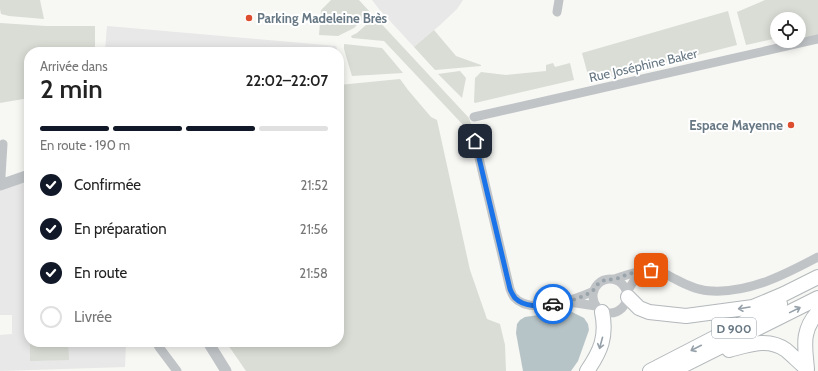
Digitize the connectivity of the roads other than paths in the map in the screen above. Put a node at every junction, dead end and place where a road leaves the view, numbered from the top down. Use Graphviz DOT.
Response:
graph roads {
  1 [pos="559,0"];
  2 [pos="557,12"];
  3 [pos="818,39"];
  4 [pos="474,117"];
  5 [pos="475,141"];
  6 [pos="4,144"];
  7 [pos="24,177"];
  8 [pos="1,185"];
  9 [pos="818,257"];
  10 [pos="651,270"];
  11 [pos="818,277"];
  12 [pos="614,279"];
  13 [pos="818,285"];
  14 [pos="594,291"];
  15 [pos="627,294"];
  16 [pos="818,298"];
  17 [pos="566,302"];
  18 [pos="599,309"];
  19 [pos="818,312"];
  20 [pos="158,347"];
  21 [pos="211,347"];
  22 [pos="690,362"];
  23 [pos="175,370"];
  24 [pos="807,370"];
  25 [pos="226,371"];
  26 [pos="586,371"];
  27 [pos="650,371"];
  28 [pos="672,371"];
  1 -- 2 [label="street"];
  3 -- 4 [label="street, Rue Joséphine Baker"];
  5 -- 17 [label="street"];
  6 -- 8 [label="street"];
  7 -- 8 [label="street"];
  9 -- 10 [label="street"];
  10 -- 12 [label="street"];
  10 -- 15 [label="street"];
  11 -- 15 [label="main road, one-way"];
  12 -- 14 [label="street"];
  12 -- 15 [label="street"];
  13 -- 27 [label="main road, D 900, one-way"];
  14 -- 17 [label="street"];
  14 -- 18 [label="street"];
  15 -- 18 [label="street"];
  22 -- 16 [label="main road, D 900, one-way"];
  17 -- 18 [label="street"];
  18 -- 26 [label="main road, one-way"];
  19 -- 24 [label="main road"];
  20 -- 23 [label="street"];
  21 -- 25 [label="street"];
  22 -- 24 [label="main road"];
  22 -- 28 [label="main road, D 900"];
}
